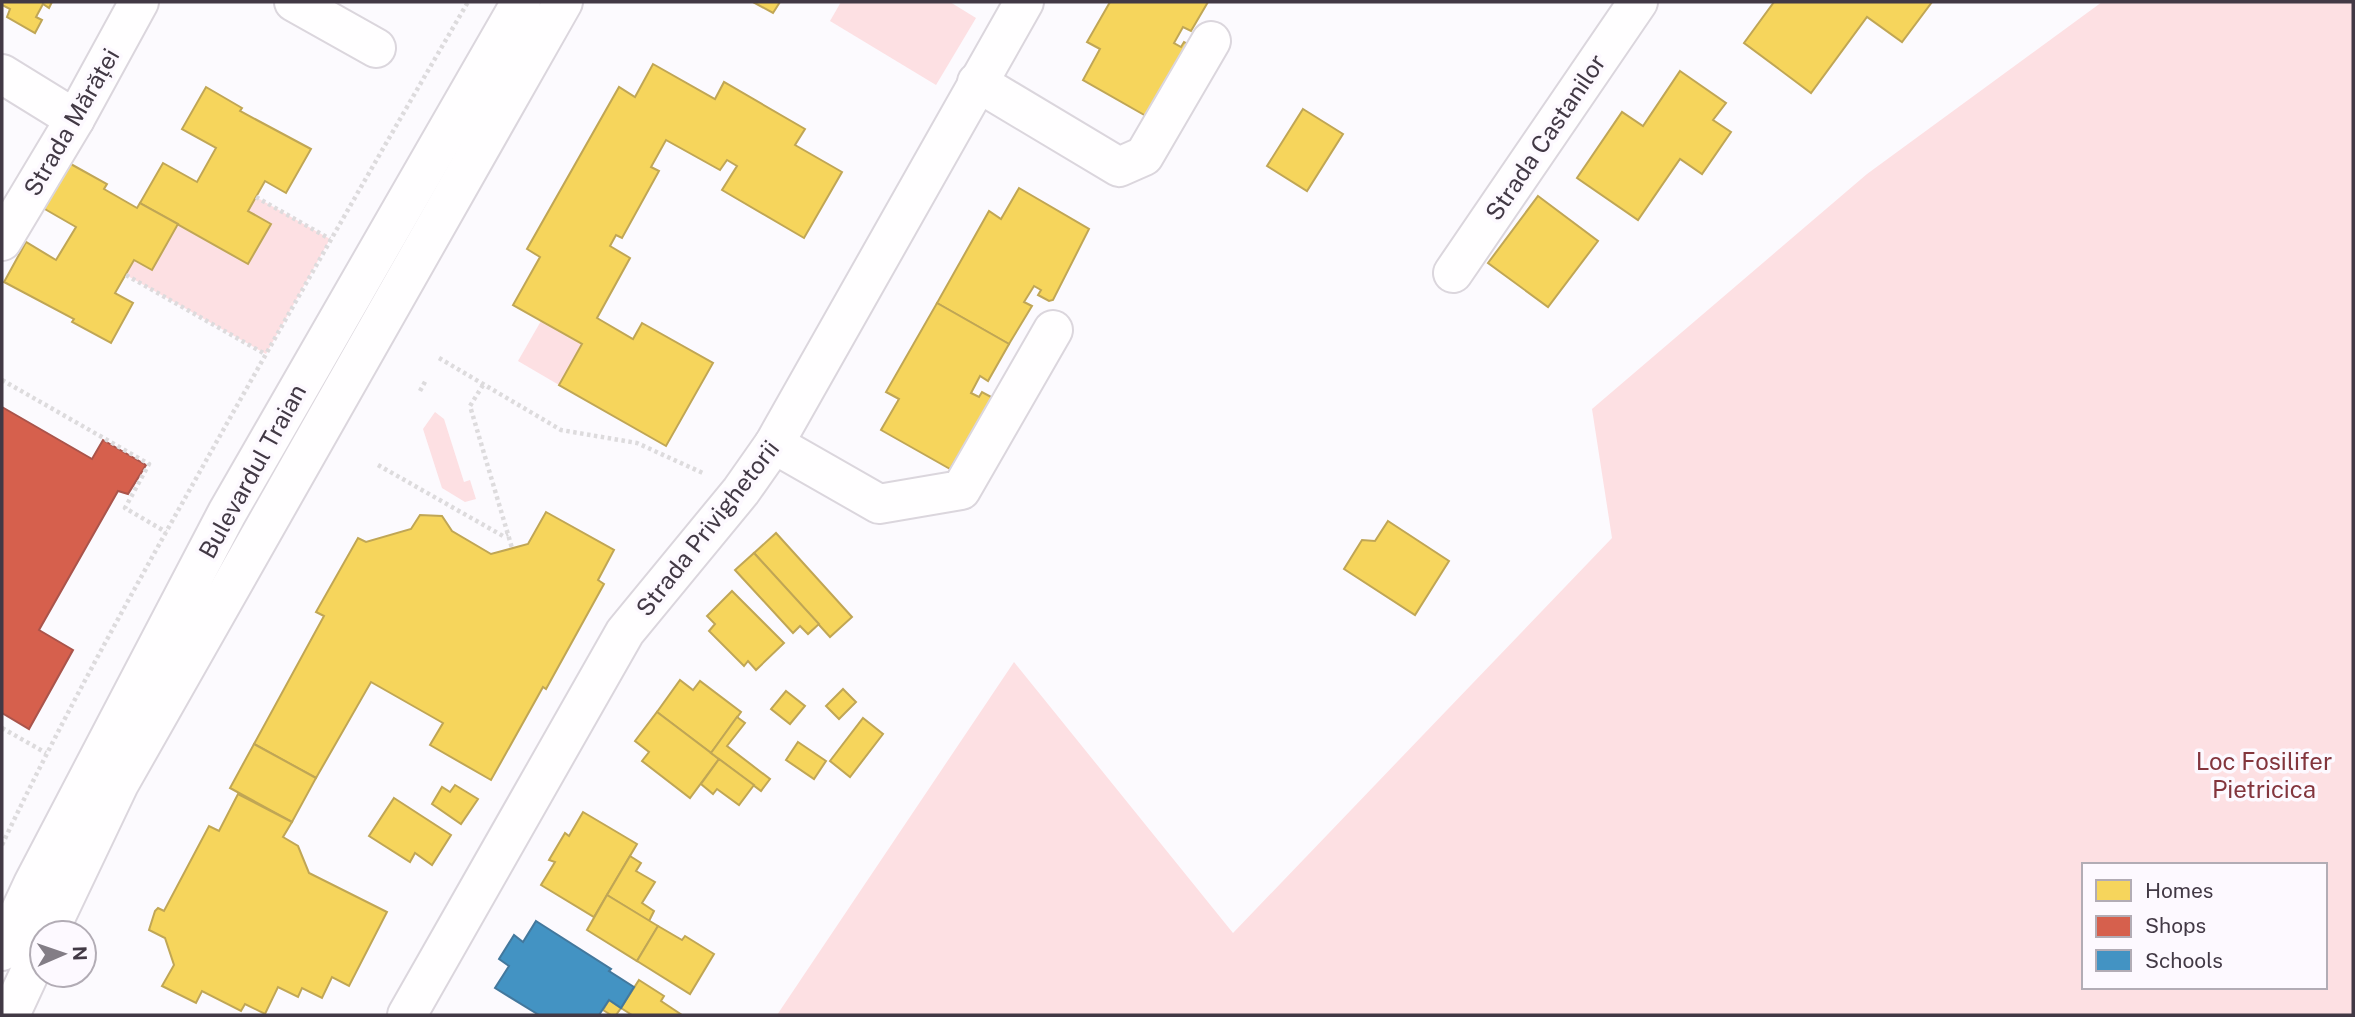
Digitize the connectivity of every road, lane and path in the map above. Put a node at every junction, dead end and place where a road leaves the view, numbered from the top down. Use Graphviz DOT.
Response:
graph roads {
  1 [pos="139,2"];
  2 [pos="294,2"];
  3 [pos="468,2"];
  4 [pos="521,2"];
  5 [pos="563,2"];
  6 [pos="1024,2"];
  7 [pos="1638,2"];
  8 [pos="1211,41"];
  9 [pos="376,48"];
  10 [pos="2,74"];
  11 [pos="977,82"];
  12 [pos="75,119"];
  13 [pos="256,197"];
  14 [pos="330,239"];
  15 [pos="2,241"];
  16 [pos="1452,273"];
  17 [pos="126,275"];
  18 [pos="1053,330"];
  19 [pos="265,354"];
  20 [pos="439,358"];
  21 [pos="2,380"];
  22 [pos="426,380"];
  23 [pos="484,385"];
  24 [pos="420,391"];
  25 [pos="774,444"];
  26 [pos="378,465"];
  27 [pos="741,491"];
  28 [pos="166,532"];
  29 [pos="508,534"];
  30 [pos="512,548"];
  31 [pos="2,728"];
  32 [pos="46,753"];
  33 [pos="2,845"];
  34 [pos="55,919"];
  35 [pos="2,951"];
  36 [pos="28,976"];
  37 [pos="10,1015"];
  38 [pos="407,1015"];
  1 -- 12 [label="street, Strada Mărăței"];
  2 -- 9 [label="street"];
  3 -- 14 [label="path"];
  4 -- 35 [label="street, Bulevardul Traian"];
  5 -- 34 [label="street, Bulevardul Traian"];
  6 -- 11 [label="street, Strada Privighetorii"];
  7 -- 16 [label="street, Strada Castanilor"];
  8 -- 11 [label="street"];
  10 -- 12 [label="street"];
  11 -- 25 [label="street, Strada Privighetorii"];
  12 -- 15 [label="street, Strada Mărăței"];
  13 -- 14 [label="path"];
  14 -- 19 [label="path"];
  17 -- 19 [label="path"];
  18 -- 25 [label="street"];
  19 -- 28 [label="path"];
  20 -- 23 [label="path"];
  21 -- 28 [label="path"];
  22 -- 24 [label="path"];
  23 -- 27 [label="path"];
  23 -- 29 [label="path"];
  25 -- 27 [label="street, Strada Privighetorii"];
  26 -- 29 [label="path"];
  27 -- 38 [label="street, Strada Privighetorii"];
  28 -- 32 [label="path"];
  29 -- 30 [label="path"];
  31 -- 32 [label="path"];
  32 -- 33 [label="path"];
  36 -- 37 [label="street"];
}
